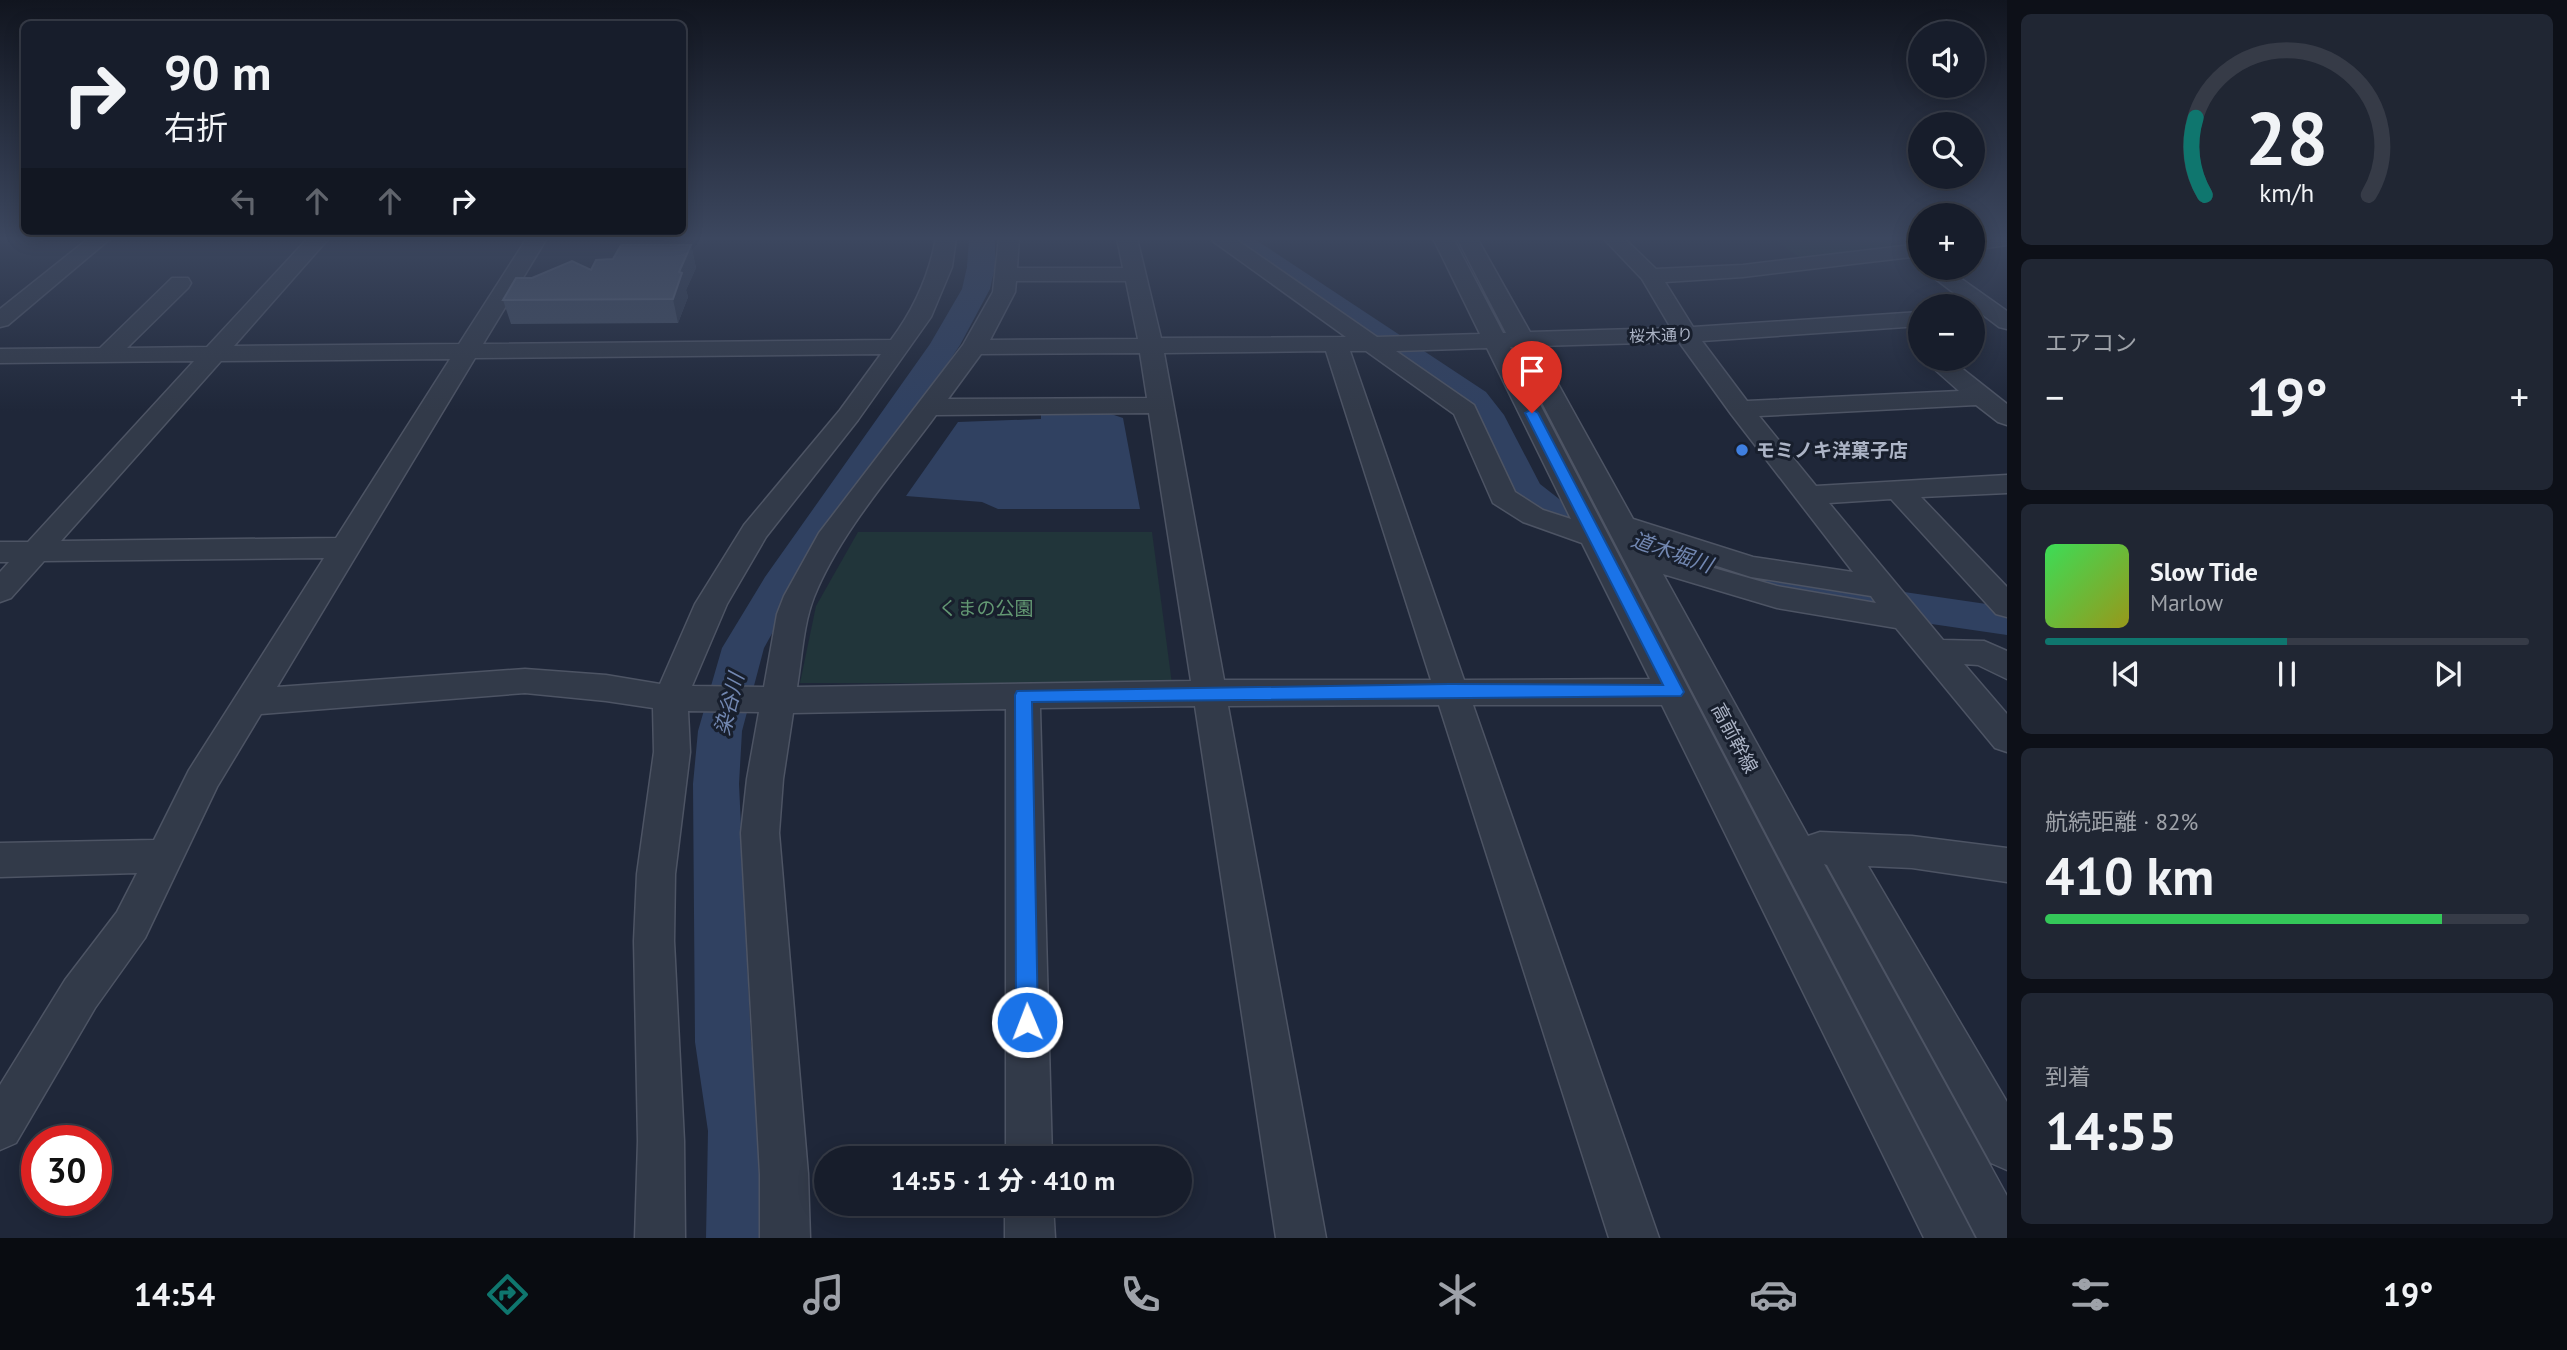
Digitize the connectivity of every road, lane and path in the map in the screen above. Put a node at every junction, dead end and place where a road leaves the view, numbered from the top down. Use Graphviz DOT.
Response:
graph roads {
  1 [pos="30,296"];
  2 [pos="167,296"];
  3 [pos="267,296"];
  4 [pos="501,296"];
  5 [pos="929,296"];
  6 [pos="1002,296"];
  7 [pos="1138,296"];
  8 [pos="1304,296"];
  9 [pos="1335,296"];
  10 [pos="1480,296"];
  11 [pos="1490,296"];
  12 [pos="1663,296"];
  13 [pos="1970,296"];
  14 [pos="1995,314"];
  15 [pos="0,320"];
  16 [pos="1908,327"];
  17 [pos="1686,335"];
  18 [pos="1507,339"];
  19 [pos="1335,343"];
  20 [pos="1404,343"];
  21 [pos="1374,344"];
  22 [pos="1151,346"];
  23 [pos="900,347"];
  24 [pos="974,347"];
  25 [pos="467,350"];
  26 [pos="215,353"];
  27 [pos="106,355"];
  28 [pos="0,356"];
  29 [pos="1950,371"];
  30 [pos="1982,397"];
  31 [pos="1161,405"];
  32 [pos="929,407"];
  33 [pos="1740,409"];
  34 [pos="2007,417"];
  35 [pos="2007,484"];
  36 [pos="1898,490"];
  37 [pos="1809,495"];
  38 [pos="1608,531"];
  39 [pos="347,548"];
  40 [pos="37,551"];
  41 [pos="0,552"];
  42 [pos="1637,556"];
  43 [pos="1881,587"];
  44 [pos="0,591"];
  45 [pos="2007,606"];
  46 [pos="1906,620"];
  47 [pos="1936,652"];
  48 [pos="2007,667"];
  49 [pos="1449,691"];
  50 [pos="1675,692"];
  51 [pos="1209,693"];
  52 [pos="1023,695"];
  53 [pos="674,698"];
  54 [pos="773,699"];
  55 [pos="251,702"];
  56 [pos="2007,738"];
  57 [pos="1792,846"];
  58 [pos="1838,849"];
  59 [pos="163,856"];
  60 [pos="0,860"];
  61 [pos="2006,867"];
  62 [pos="0,1127"];
  63 [pos="1029,1146"];
  64 [pos="2007,1147"];
  65 [pos="1029,1216"];
  66 [pos="660,1238"];
  67 [pos="785,1238"];
  68 [pos="1030,1238"];
  69 [pos="1301,1238"];
  70 [pos="1634,1238"];
  71 [pos="1950,1238"];
  72 [pos="2003,1238"];
  1 -- 15 [label="street"];
  2 -- 27 [label="street"];
  3 -- 26 [label="street"];
  4 -- 25 [label="street"];
  5 -- 23 [label="street"];
  6 -- 24 [label="street"];
  7 -- 22 [label="street"];
  8 -- 21 [label="street"];
  9 -- 20 [label="street"];
  10 -- 18 [label="street, 高前幹線"];
  11 -- 18 [label="street, 高前幹線"];
  12 -- 17 [label="street"];
  13 -- 14 [label="street"];
  16 -- 17 [label="street, 桜木通り"];
  17 -- 18 [label="street, 桜木通り"];
  17 -- 33 [label="street"];
  18 -- 20 [label="street, 桜木通り"];
  18 -- 38 [label="street, 高前幹線"];
  19 -- 21 [label="street"];
  19 -- 22 [label="street"];
  19 -- 49 [label="street"];
  20 -- 21 [label="street, 桜木通り"];
  21 -- 38 [label="street"];
  22 -- 24 [label="street"];
  22 -- 31 [label="street"];
  23 -- 25 [label="street"];
  23 -- 53 [label="street"];
  24 -- 32 [label="street"];
  25 -- 26 [label="street"];
  25 -- 39 [label="street"];
  26 -- 27 [label="street"];
  26 -- 40 [label="street"];
  27 -- 28 [label="street"];
  29 -- 30 [label="street"];
  30 -- 33 [label="street"];
  30 -- 34 [label="street"];
  31 -- 32 [label="street"];
  31 -- 51 [label="street"];
  32 -- 54 [label="street"];
  33 -- 37 [label="street"];
  35 -- 36 [label="street"];
  36 -- 37 [label="street"];
  36 -- 45 [label="street"];
  37 -- 43 [label="street"];
  38 -- 42 [label="street, 高前幹線"];
  38 -- 43 [label="street"];
  38 -- 50 [label="street, 高前幹線"];
  39 -- 40 [label="street"];
  39 -- 55 [label="street"];
  40 -- 41 [label="street"];
  40 -- 44 [label="street"];
  42 -- 46 [label="street"];
  42 -- 57 [label="street, 高前幹線"];
  43 -- 46 [label="street"];
  46 -- 47 [label="street"];
  47 -- 48 [label="street"];
  47 -- 56 [label="street"];
  49 -- 50 [label="street"];
  49 -- 51 [label="street"];
  49 -- 70 [label="street"];
  50 -- 71 [label="street, 高前幹線"];
  51 -- 52 [label="street"];
  51 -- 69 [label="street"];
  52 -- 54 [label="street"];
  52 -- 63 [label="street"];
  53 -- 54 [label="street"];
  53 -- 55 [label="street"];
  53 -- 66 [label="street"];
  54 -- 67 [label="street"];
  55 -- 59 [label="street"];
  57 -- 58 [label="street"];
  57 -- 72 [label="street, 高前幹線"];
  58 -- 61 [label="street"];
  58 -- 64 [label="street"];
  59 -- 60 [label="street"];
  59 -- 62 [label="street"];
  65 -- 68 [label="street"];
}
